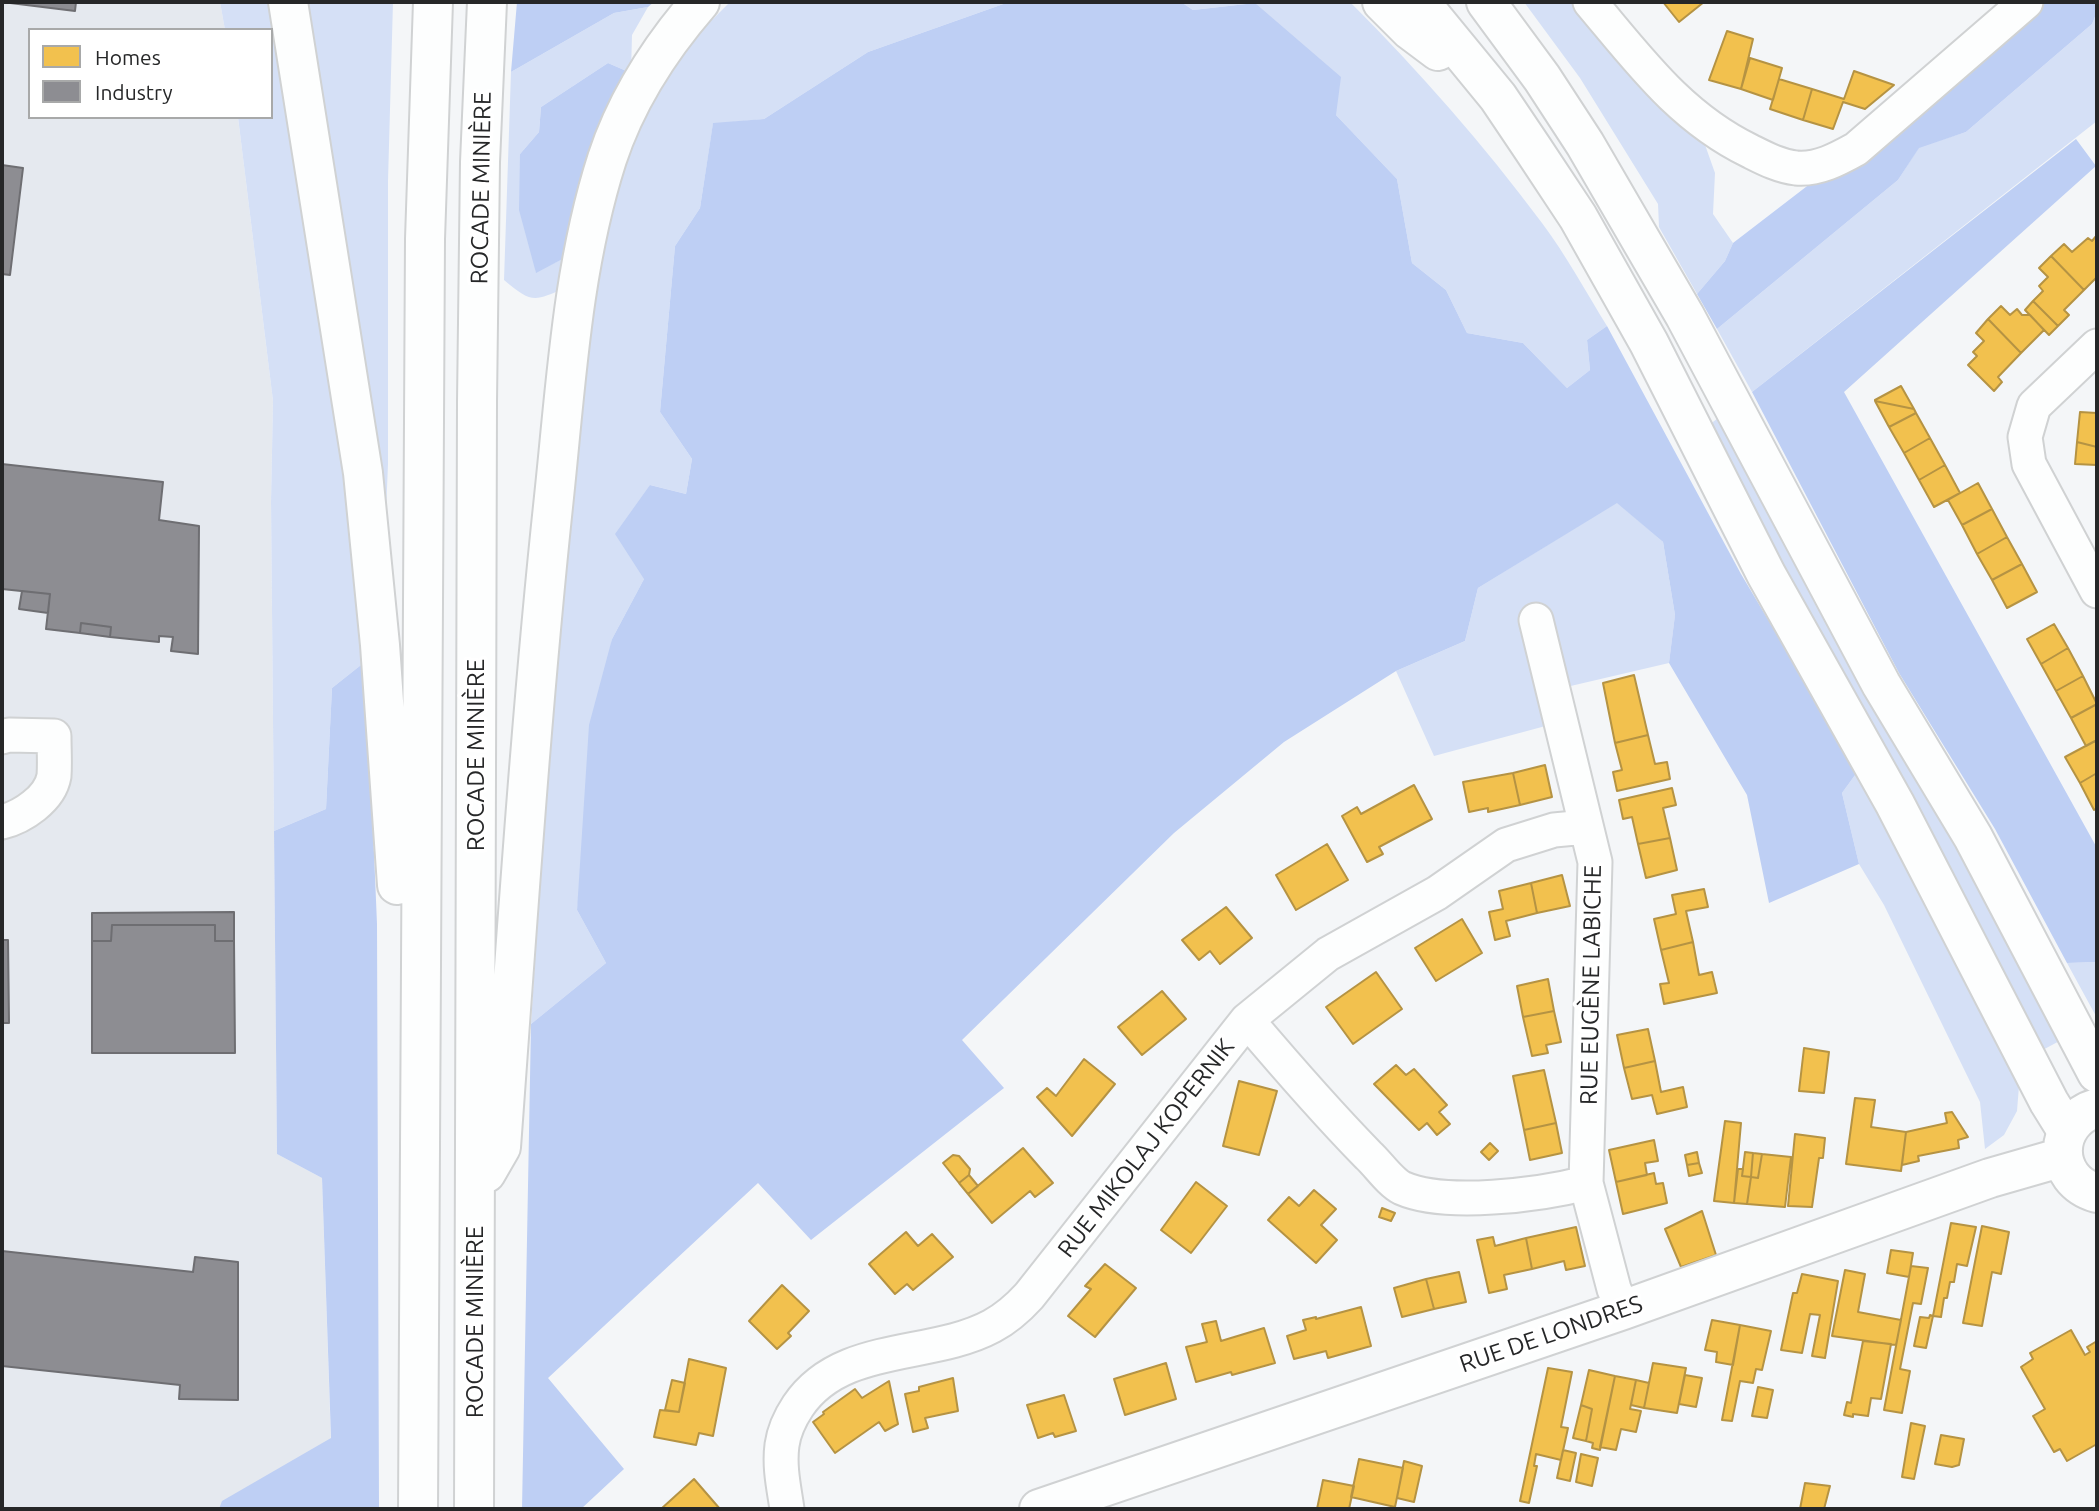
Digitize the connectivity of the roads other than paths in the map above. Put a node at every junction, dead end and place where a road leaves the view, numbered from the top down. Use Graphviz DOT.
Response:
graph roads {
  1 [pos="288,2"];
  2 [pos="433,2"];
  3 [pos="487,2"];
  4 [pos="701,2"];
  5 [pos="1382,2"];
  6 [pos="1420,2"];
  7 [pos="1486,2"];
  8 [pos="1590,2"];
  9 [pos="2026,2"];
  10 [pos="1498,97"];
  11 [pos="2097,346"];
  12 [pos="2097,591"];
  13 [pos="1536,620"];
  14 [pos="2,737"];
  15 [pos="2,822"];
  16 [pos="1586,827"];
  17 [pos="420,959"];
  18 [pos="1247,1020"];
  19 [pos="2097,1073"];
  20 [pos="2097,1108"];
  21 [pos="2065,1144"];
  22 [pos="1586,1183"];
  23 [pos="475,1194"];
  24 [pos="2096,1194"];
  25 [pos="1623,1310"];
  26 [pos="418,1509"];
  27 [pos="474,1509"];
  28 [pos="787,1509"];
  29 [pos="1039,1509"];
  1 -- 17 [label="main road"];
  2 -- 17 [label="main road"];
  3 -- 23 [label="main road, ROCADE MINIÈRE"];
  4 -- 23 [label="main road"];
  5 -- 10 [label="main road"];
  6 -- 10 [label="main road"];
  7 -- 19 [label="main road"];
  8 -- 9 [label="street"];
  10 -- 21 [label="main road"];
  11 -- 12 [label="street"];
  13 -- 16 [label="street, RUE EUGÈNE LABICHE"];
  14 -- 15 [label="street"];
  16 -- 18 [label="street, RUE MIKOLAJ KOPERNIK"];
  16 -- 22 [label="street, RUE EUGÈNE LABICHE"];
  17 -- 26 [label="main road"];
  18 -- 22 [label="street"];
  18 -- 28 [label="street, RUE MIKOLAJ KOPERNIK"];
  20 -- 21 [label="main road"];
  21 -- 24 [label="main road"];
  21 -- 25 [label="main road, RUE DE LONDRES"];
  22 -- 25 [label="street, RUE EUGÈNE LABICHE"];
  23 -- 27 [label="main road, ROCADE MINIÈRE"];
  25 -- 29 [label="main road, RUE DE LONDRES"];
}
